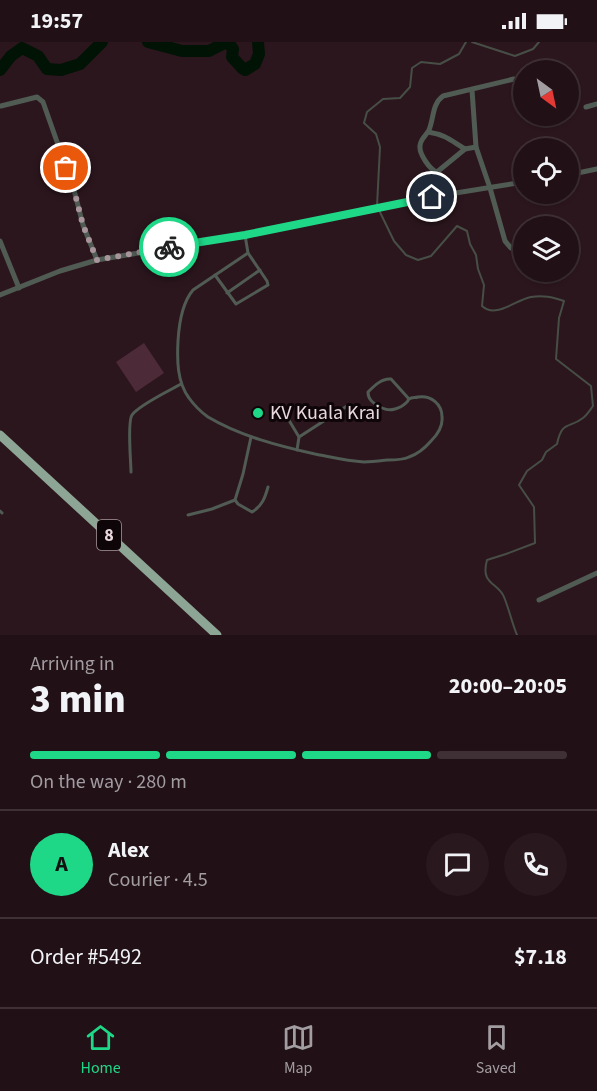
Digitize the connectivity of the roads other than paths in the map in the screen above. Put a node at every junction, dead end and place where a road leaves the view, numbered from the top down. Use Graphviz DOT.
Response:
graph roads {
  1 [pos="513,79"];
  2 [pos="472,90"];
  3 [pos="597,104"];
  4 [pos="1,106"];
  5 [pos="586,107"];
  6 [pos="428,132"];
  7 [pos="476,147"];
  8 [pos="465,149"];
  9 [pos="597,169"];
  10 [pos="579,173"];
  11 [pos="513,184"];
  12 [pos="490,188"];
  13 [pos="245,235"];
  14 [pos="0,241"];
  15 [pos="513,249"];
  16 [pos="248,254"];
  17 [pos="97,260"];
  18 [pos="260,270"];
  19 [pos="215,275"];
  20 [pos="19,288"];
  21 [pos="227,293"];
  22 [pos="0,295"];
  23 [pos="181,384"];
  24 [pos="408,399"];
  25 [pos="347,406"];
  26 [pos="285,408"];
  27 [pos="0,435"];
  28 [pos="251,437"];
  29 [pos="299,437"];
  30 [pos="297,450"];
  31 [pos="131,472"];
  32 [pos="268,487"];
  33 [pos="235,500"];
  34 [pos="188,515"];
  35 [pos="597,573"];
  36 [pos="539,600"];
  37 [pos="217,635"];
  1 -- 2 [label="street"];
  2 -- 6 [label="street"];
  2 -- 7 [label="street"];
  3 -- 5 [label="street"];
  4 -- 17 [label="street"];
  6 -- 8 [label="street"];
  6 -- 8 [label="street"];
  7 -- 8 [label="street"];
  7 -- 12 [label="street"];
  9 -- 10 [label="street"];
  11 -- 12 [label="street"];
  12 -- 13 [label="street"];
  12 -- 15 [label="street"];
  13 -- 16 [label="lane"];
  13 -- 17 [label="street"];
  14 -- 20 [label="street"];
  16 -- 18 [label="lane"];
  16 -- 19 [label="lane"];
  17 -- 20 [label="street"];
  18 -- 21 [label="lane"];
  18 -- 21 [label="lane"];
  19 -- 21 [label="lane"];
  19 -- 23 [label="lane"];
  20 -- 22 [label="street"];
  23 -- 28 [label="lane"];
  23 -- 31 [label="lane"];
  24 -- 24 [label="lane"];
  24 -- 30 [label="lane"];
  25 -- 29 [label="lane"];
  26 -- 29 [label="lane"];
  27 -- 37 [label="highway, 8"];
  28 -- 30 [label="lane"];
  28 -- 33 [label="lane"];
  29 -- 30 [label="lane"];
  32 -- 33 [label="lane"];
  33 -- 34 [label="lane"];
  35 -- 36 [label="street"];
}
